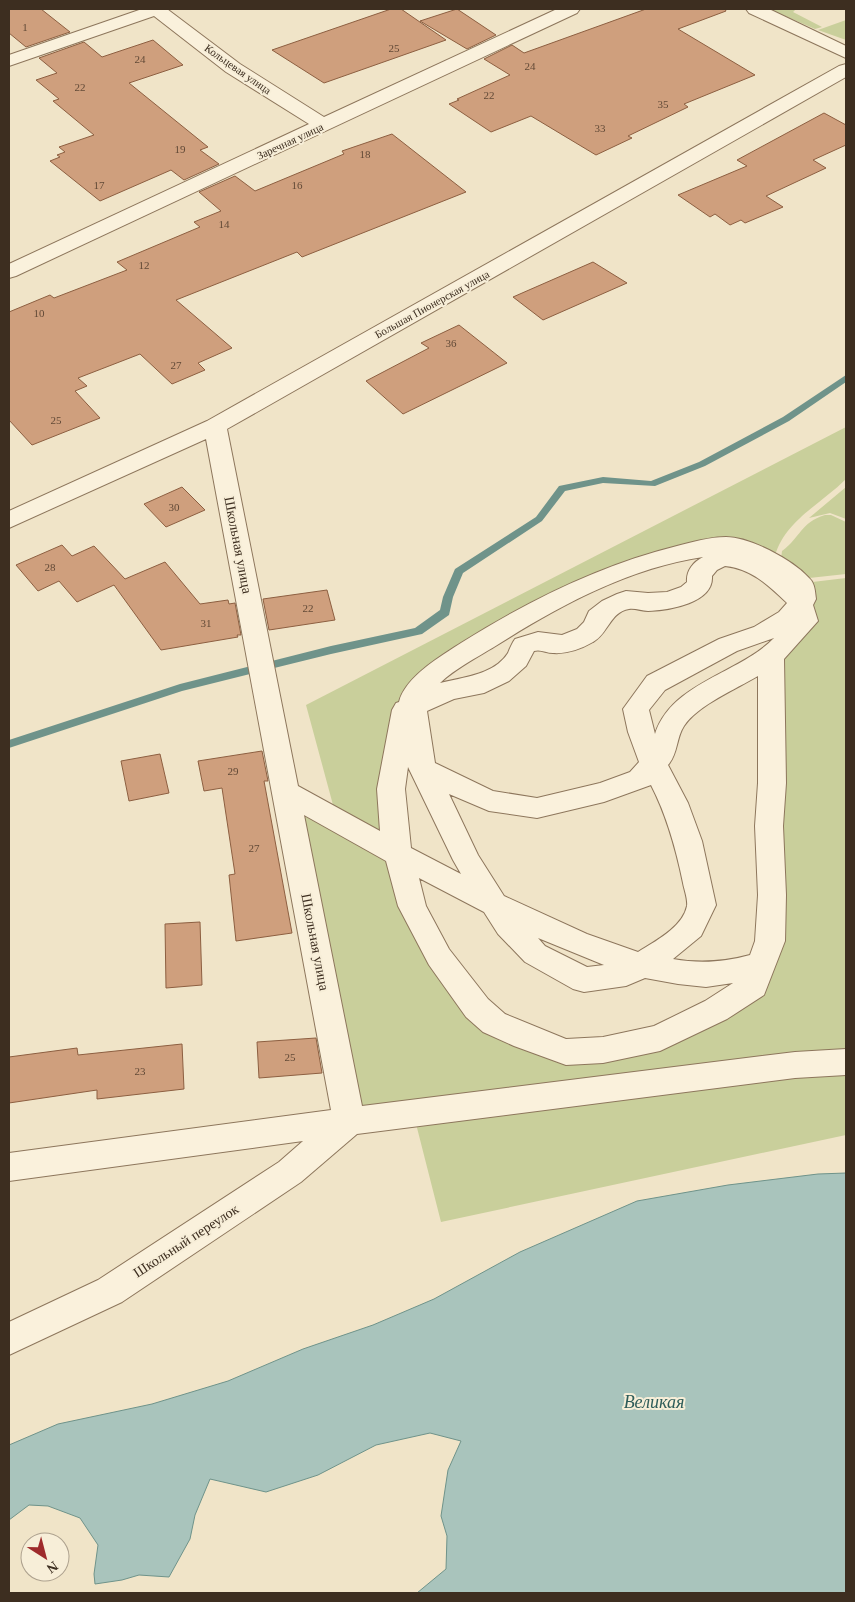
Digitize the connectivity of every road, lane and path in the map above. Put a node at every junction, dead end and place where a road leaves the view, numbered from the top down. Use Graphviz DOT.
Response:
graph roads {
  1 [pos="157,9"];
  2 [pos="571,9"];
  3 [pos="755,9"];
  4 [pos="846,53"];
  5 [pos="9,61"];
  6 [pos="846,70"];
  7 [pos="323,125"];
  8 [pos="9,272"];
  9 [pos="215,426"];
  10 [pos="9,520"];
  11 [pos="800,604"];
  12 [pos="772,657"];
  13 [pos="414,706"];
  14 [pos="654,764"];
  15 [pos="422,768"];
  16 [pos="286,792"];
  17 [pos="399,855"];
  18 [pos="495,905"];
  19 [pos="762,964"];
  20 [pos="641,965"];
  21 [pos="846,1062"];
  22 [pos="349,1121"];
  23 [pos="9,1167"];
  24 [pos="9,1339"];
  1 -- 5 [label="street, Кольцевая улица"];
  1 -- 7 [label="street, Кольцевая улица"];
  2 -- 7 [label="street, Заречная улица"];
  3 -- 4 [label="street"];
  6 -- 9 [label="street, Большая Пионерская улица"];
  7 -- 8 [label="street, Заречная улица"];
  9 -- 10 [label="street, Большая Пионерская улица"];
  9 -- 16 [label="street, Школьная улица"];
  11 -- 12 [label="street"];
  11 -- 13 [label="street"];
  11 -- 13 [label="street"];
  11 -- 14 [label="street"];
  12 -- 14 [label="street"];
  12 -- 19 [label="street"];
  13 -- 15 [label="street"];
  13 -- 17 [label="street"];
  14 -- 15 [label="street"];
  14 -- 20 [label="street"];
  15 -- 18 [label="street"];
  16 -- 17 [label="street"];
  16 -- 22 [label="street, Школьная улица"];
  17 -- 18 [label="street"];
  17 -- 19 [label="street"];
  18 -- 20 [label="street"];
  19 -- 20 [label="street"];
  21 -- 22 [label="street"];
  22 -- 23 [label="street"];
  22 -- 24 [label="street, Школьный переулок"];
}
